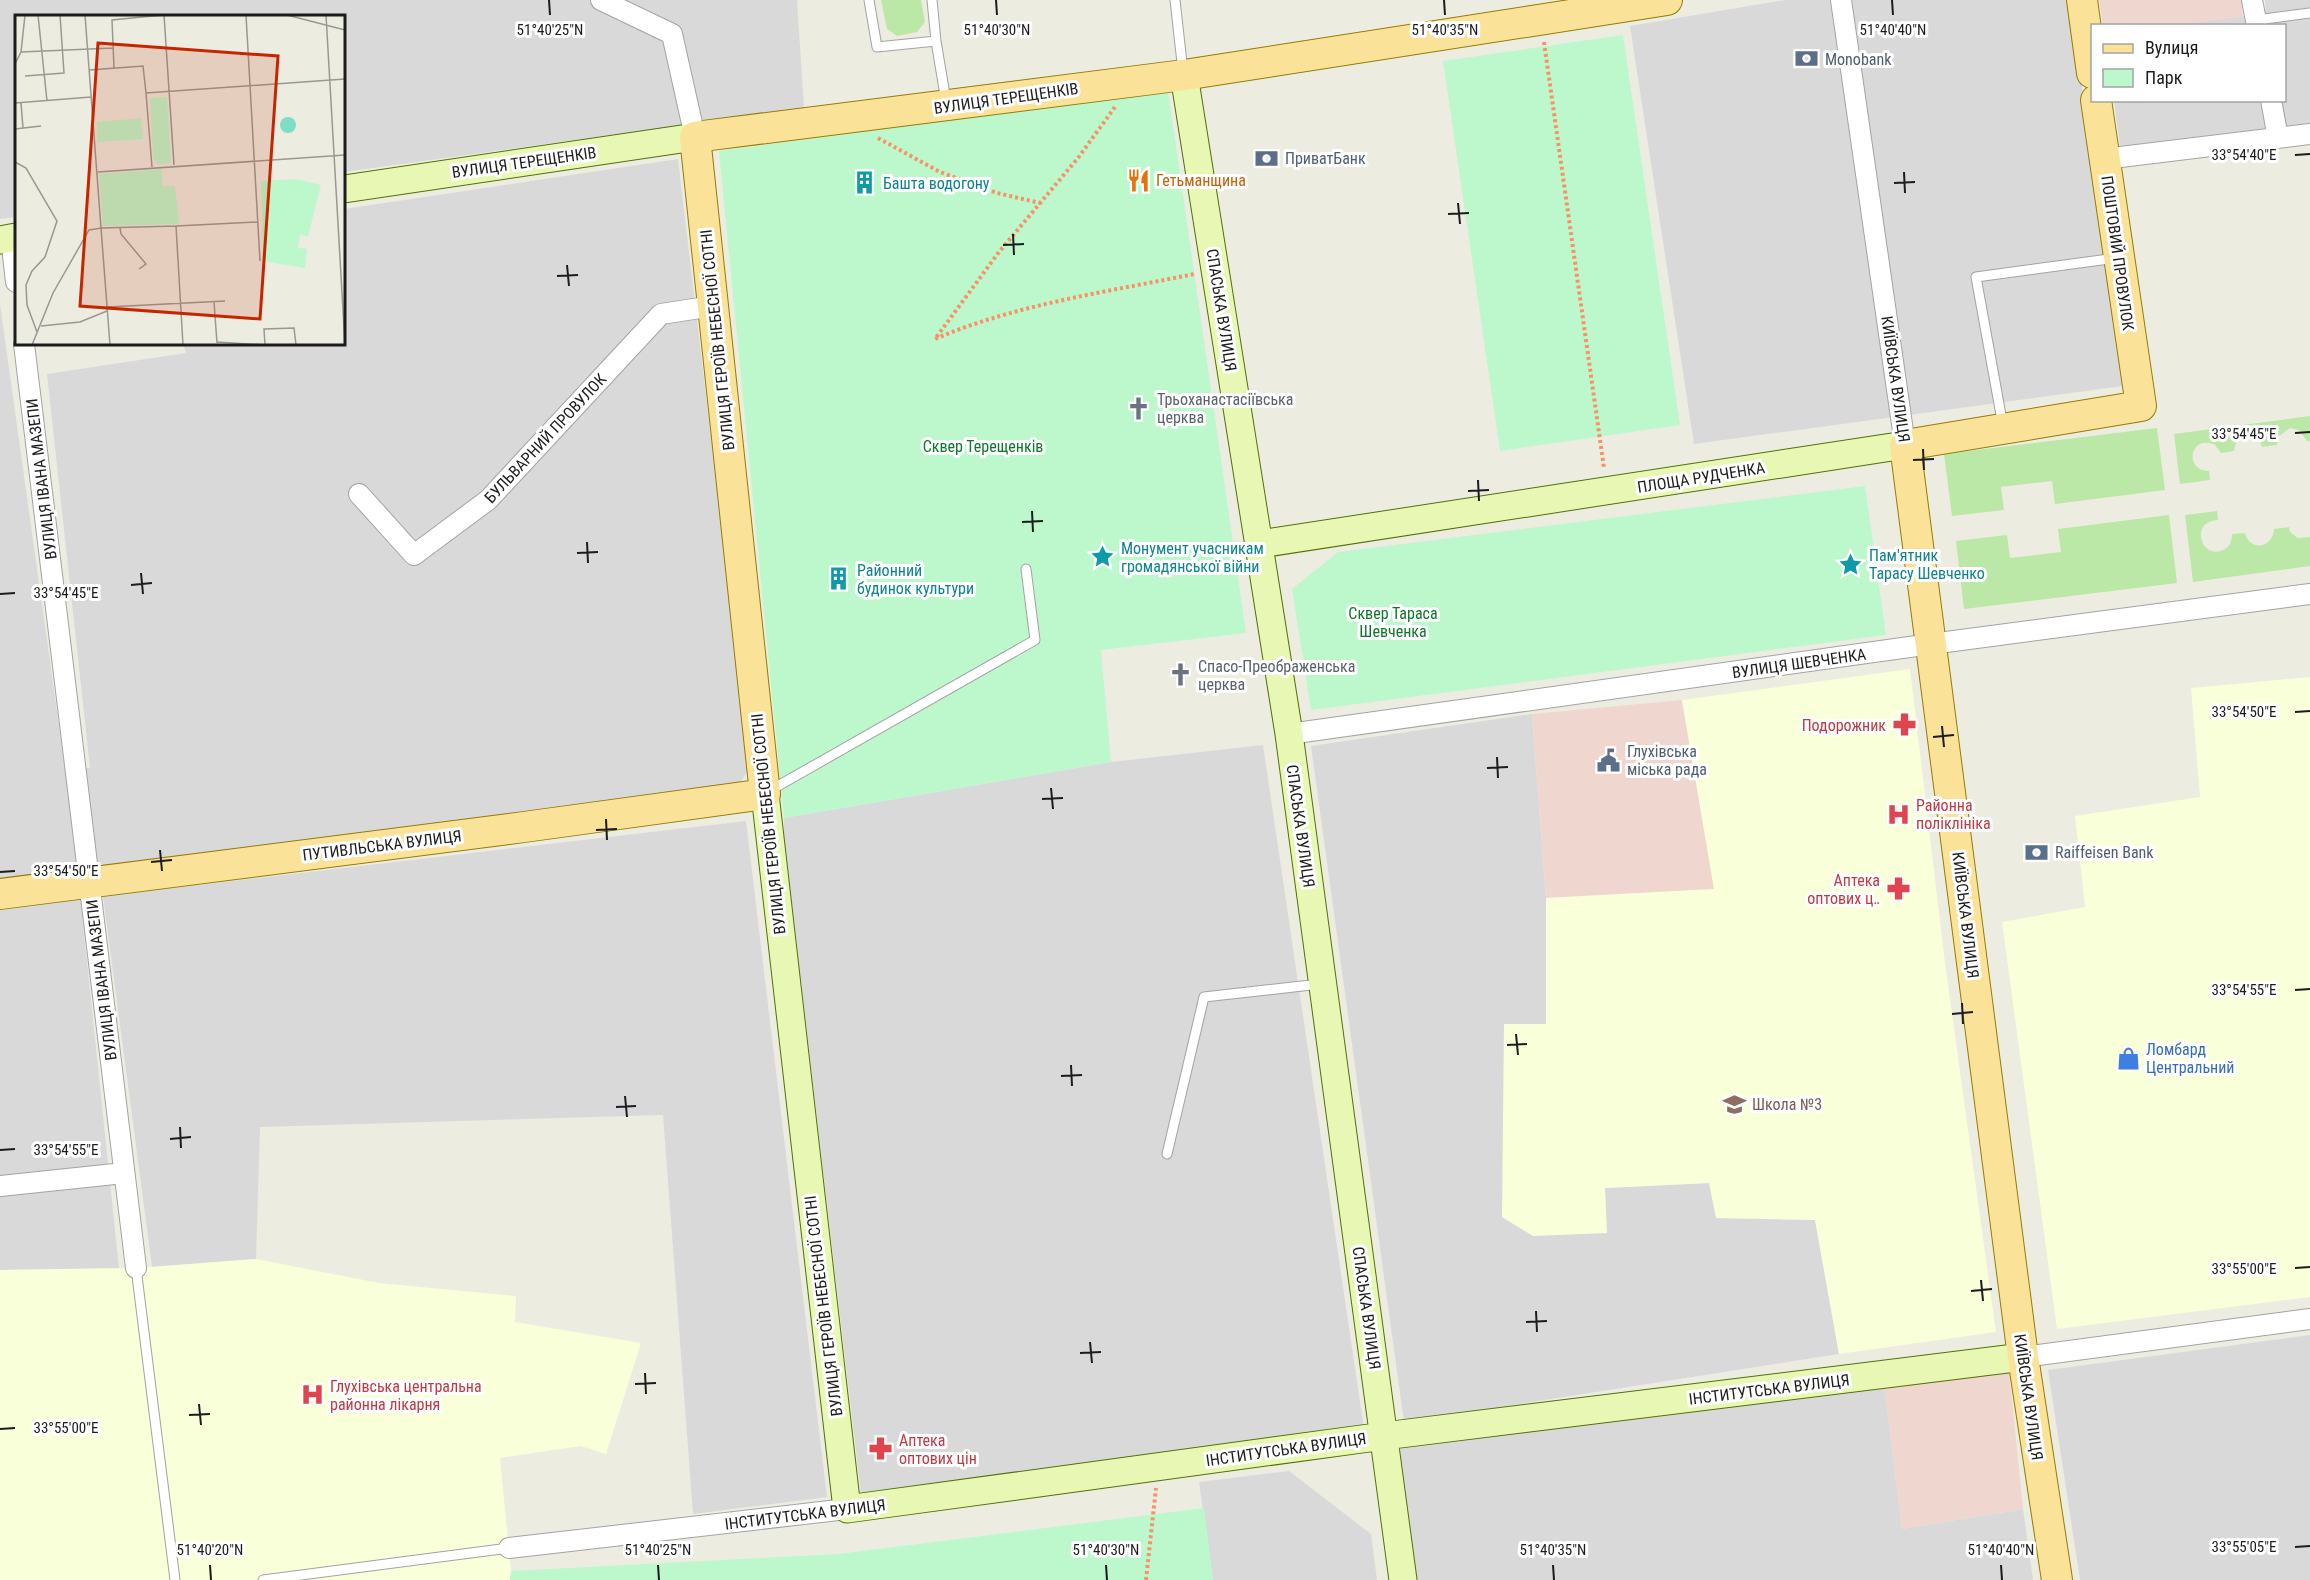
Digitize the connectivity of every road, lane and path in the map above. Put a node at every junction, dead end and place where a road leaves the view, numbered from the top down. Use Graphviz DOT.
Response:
graph roads {
  1 [pos="601,0"];
  2 [pos="869,0"];
  3 [pos="932,0"];
  4 [pos="1175,0"];
  5 [pos="1667,0"];
  6 [pos="1841,0"];
  7 [pos="2082,0"];
  8 [pos="2252,0"];
  9 [pos="1592,6"];
  10 [pos="2310,13"];
  11 [pos="1540,15"];
  12 [pos="2257,23"];
  13 [pos="936,41"];
  14 [pos="2091,67"];
  15 [pos="1184,75"];
  16 [pos="1128,82"];
  17 [pos="2096,102"];
  18 [pos="2271,102"];
  19 [pos="947,106"];
  20 [pos="857,117"];
  21 [pos="2310,134"];
  22 [pos="695,137"];
  23 [pos="2278,138"];
  24 [pos="2104,159"];
  25 [pos="345,189"];
  26 [pos="1040,203"];
  27 [pos="9,238"];
  28 [pos="2118,258"];
  29 [pos="1215,270"];
  30 [pos="15,276"];
  31 [pos="713,306"];
  32 [pos="24,345"];
  33 [pos="2140,406"];
  34 [pos="2003,428"];
  35 [pos="1905,445"];
  36 [pos="1607,491"];
  37 [pos="359,494"];
  38 [pos="1260,544"];
  39 [pos="1026,568"];
  40 [pos="2310,594"];
  41 [pos="1931,644"];
  42 [pos="1289,734"];
  43 [pos="765,794"];
  44 [pos="90,882"];
  45 [pos="0,894"];
  46 [pos="1323,984"];
  47 [pos="1167,1154"];
  48 [pos="124,1173"];
  49 [pos="0,1186"];
  50 [pos="136,1268"];
  51 [pos="2310,1319"];
  52 [pos="2023,1357"];
  53 [pos="1384,1436"];
  54 [pos="1158,1467"];
  55 [pos="847,1509"];
  56 [pos="509,1548"];
  57 [pos="175,1580"];
  58 [pos="263,1580"];
  59 [pos="1146,1580"];
  60 [pos="1403,1580"];
  61 [pos="2057,1580"];
  1 -- 22 [label="street"];
  2 -- 13 [label="lane"];
  3 -- 13 [label="lane"];
  4 -- 15 [label="lane"];
  5 -- 9 [label="main road, ВУЛИЦЯ ТЕРЕЩЕНКІВ"];
  6 -- 35 [label="street, КИЇВСЬКА ВУЛИЦЯ"];
  7 -- 14 [label="main road"];
  8 -- 12 [label="street"];
  9 -- 11 [label="main road, ВУЛИЦЯ ТЕРЕЩЕНКІВ"];
  10 -- 12 [label="lane"];
  11 -- 15 [label="main road, ВУЛИЦЯ ТЕРЕЩЕНКІВ"];
  11 -- 36 [label="path"];
  13 -- 19 [label="lane"];
  15 -- 16 [label="main road, ВУЛИЦЯ ТЕРЕЩЕНКІВ"];
  15 -- 29 [label="street, СПАСЬКА ВУЛИЦЯ"];
  16 -- 19 [label="main road, ВУЛИЦЯ ТЕРЕЩЕНКІВ"];
  16 -- 26 [label="path"];
  17 -- 24 [label="main road, ПОШТОВИЙ ПРОВУЛОК"];
  18 -- 23 [label="street"];
  19 -- 20 [label="main road, ВУЛИЦЯ ТЕРЕЩЕНКІВ"];
  20 -- 22 [label="main road, ВУЛИЦЯ ТЕРЕЩЕНКІВ"];
  20 -- 26 [label="path"];
  21 -- 23 [label="street"];
  22 -- 25 [label="street, ВУЛИЦЯ ТЕРЕЩЕНКІВ"];
  22 -- 31 [label="main road, ВУЛИЦЯ ГЕРОЇВ НЕБЕСНОЇ СОТНІ"];
  23 -- 24 [label="street"];
  24 -- 28 [label="main road, ПОШТОВИЙ ПРОВУЛОК"];
  26 -- 29 [label="path"];
  27 -- 30 [label="street"];
  28 -- 33 [label="main road, ПОШТОВИЙ ПРОВУЛОК"];
  28 -- 34 [label="lane"];
  29 -- 38 [label="street, СПАСЬКА ВУЛИЦЯ"];
  31 -- 37 [label="street, БУЛЬВАРНИЙ ПРОВУЛОК"];
  31 -- 43 [label="main road, ВУЛИЦЯ ГЕРОЇВ НЕБЕСНОЇ СОТНІ"];
  32 -- 44 [label="street, ВУЛИЦЯ ІВАНА МАЗЕПИ"];
  33 -- 34 [label="main road, ПЛОЩА РУДЧЕНКА"];
  34 -- 35 [label="main road, ПЛОЩА РУДЧЕНКА"];
  35 -- 36 [label="street, ПЛОЩА РУДЧЕНКА"];
  35 -- 41 [label="main road, КИЇВСЬКА ВУЛИЦЯ"];
  36 -- 38 [label="street, ПЛОЩА РУДЧЕНКА"];
  38 -- 42 [label="street, СПАСЬКА ВУЛИЦЯ"];
  39 -- 43 [label="lane"];
  40 -- 41 [label="street, ВУЛИЦЯ ШЕВЧЕНКА"];
  41 -- 42 [label="street, ВУЛИЦЯ ШЕВЧЕНКА"];
  41 -- 52 [label="main road, КИЇВСЬКА ВУЛИЦЯ"];
  42 -- 46 [label="street, СПАСЬКА ВУЛИЦЯ"];
  43 -- 44 [label="main road, ПУТИВЛЬСЬКА ВУЛИЦЯ"];
  43 -- 55 [label="street, ВУЛИЦЯ ГЕРОЇВ НЕБЕСНОЇ СОТНІ"];
  44 -- 45 [label="main road, ПУТИВЛЬСЬКА ВУЛИЦЯ"];
  44 -- 48 [label="street, ВУЛИЦЯ ІВАНА МАЗЕПИ"];
  46 -- 47 [label="lane"];
  46 -- 53 [label="street, СПАСЬКА ВУЛИЦЯ"];
  48 -- 49 [label="street"];
  48 -- 50 [label="street, ВУЛИЦЯ ІВАНА МАЗЕПИ"];
  50 -- 57 [label="lane, ВУЛИЦЯ ІВАНА МАЗЕПИ"];
  51 -- 52 [label="street, ІНСТИТУТСЬКА ВУЛИЦЯ"];
  52 -- 53 [label="street, ІНСТИТУТСЬКА ВУЛИЦЯ"];
  52 -- 61 [label="main road, КИЇВСЬКА ВУЛИЦЯ"];
  53 -- 54 [label="street, ІНСТИТУТСЬКА ВУЛИЦЯ"];
  53 -- 60 [label="street, СПАСЬКА ВУЛИЦЯ"];
  54 -- 55 [label="street, ІНСТИТУТСЬКА ВУЛИЦЯ"];
  54 -- 59 [label="path"];
  55 -- 56 [label="street, ІНСТИТУТСЬКА ВУЛИЦЯ"];
  56 -- 58 [label="lane, ІНСТИТУТСЬКА ВУЛИЦЯ"];
}
